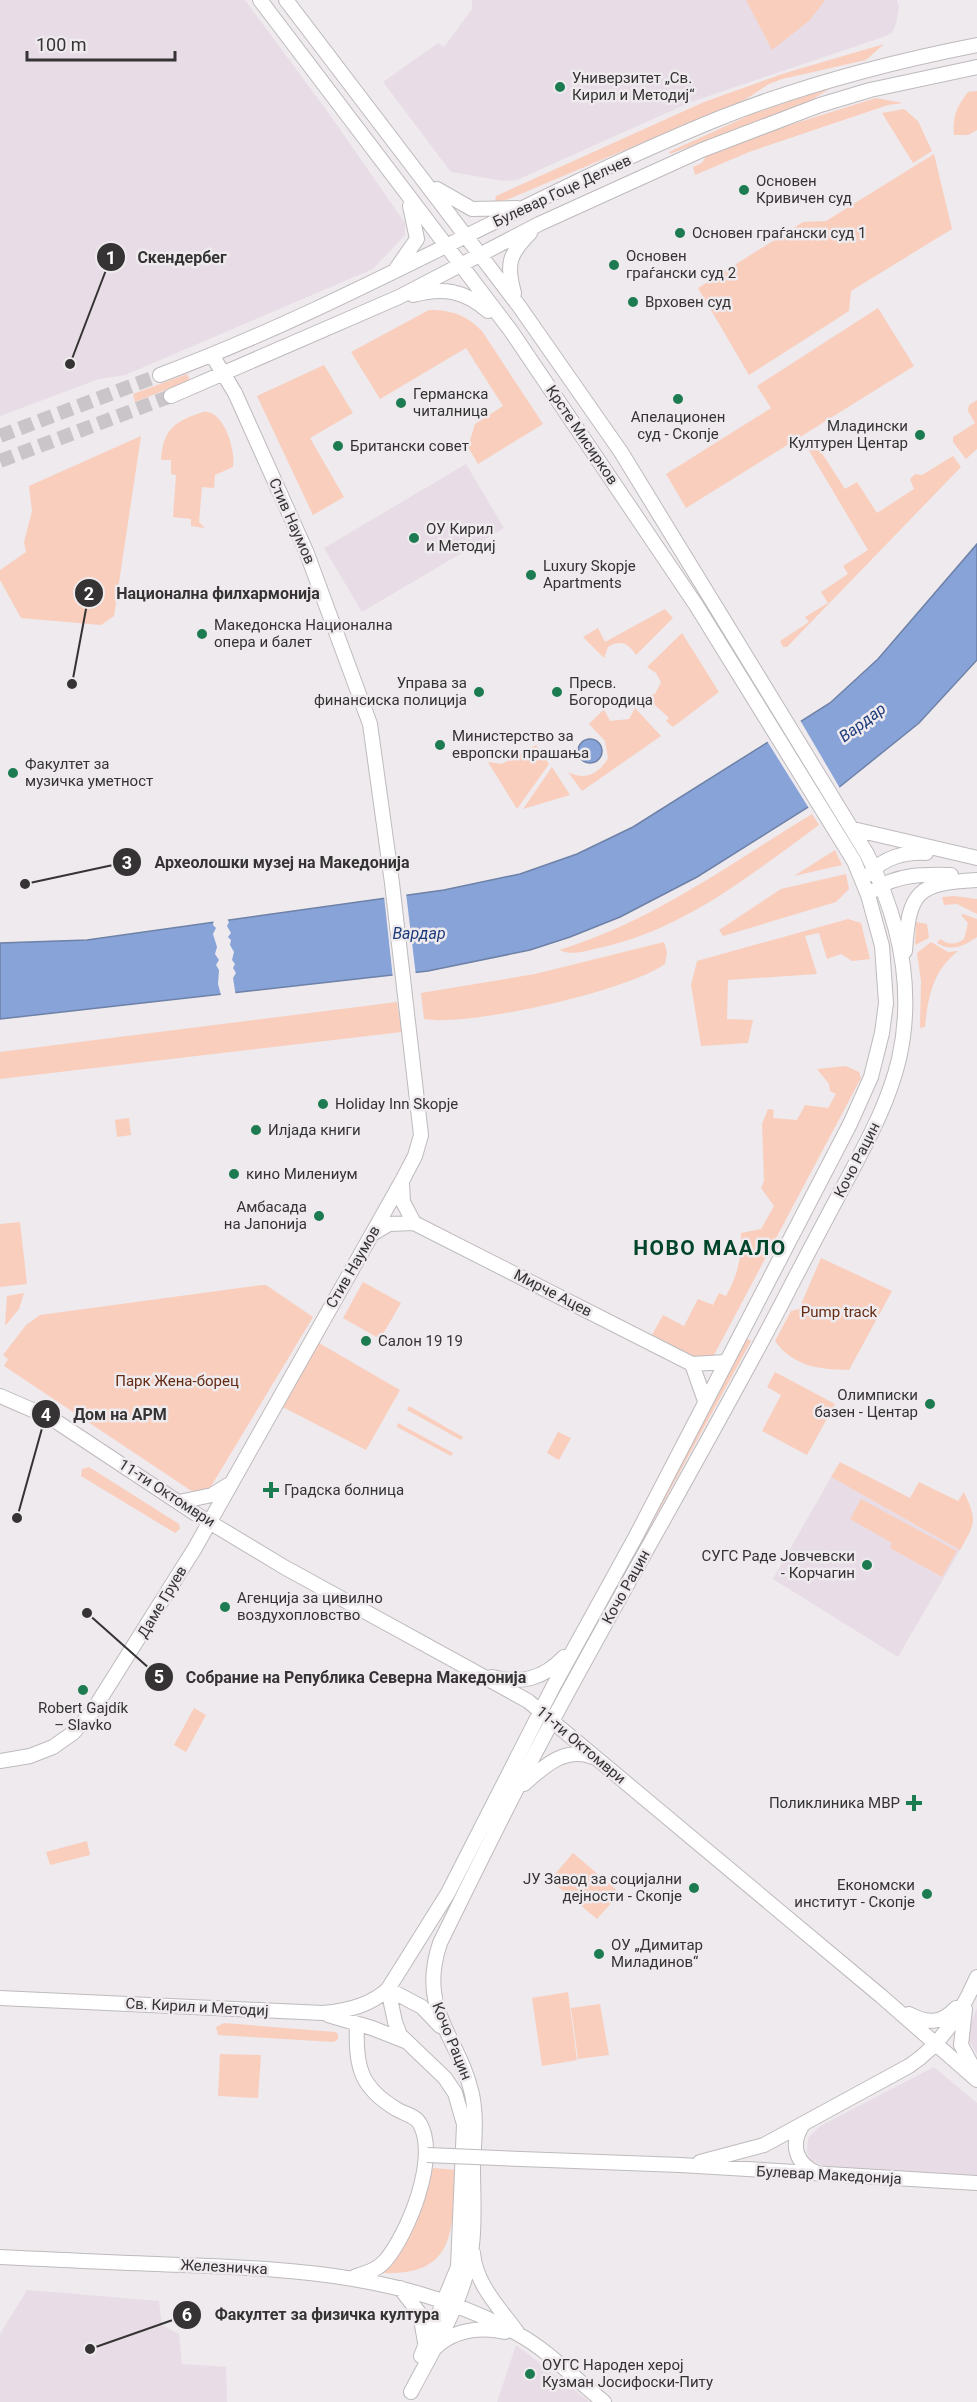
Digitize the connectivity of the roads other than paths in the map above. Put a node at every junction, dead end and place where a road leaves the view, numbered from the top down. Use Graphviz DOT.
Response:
graph roads {
  1 [pos="260,0"];
  2 [pos="286,0"];
  3 [pos="977,45"];
  4 [pos="977,67"];
  5 [pos="425,180"];
  6 [pos="405,193"];
  7 [pos="534,203"];
  8 [pos="539,224"];
  9 [pos="467,236"];
  10 [pos="446,247"];
  11 [pos="481,254"];
  12 [pos="460,265"];
  13 [pos="386,277"];
  14 [pos="399,297"];
  15 [pos="519,306"];
  16 [pos="511,331"];
  17 [pos="213,355"];
  18 [pos="224,374"];
  19 [pos="160,375"];
  20 [pos="171,396"];
  21 [pos="764,700"];
  22 [pos="846,832"];
  23 [pos="958,855"];
  24 [pos="977,858"];
  25 [pos="977,879"];
  26 [pos="870,882"];
  27 [pos="882,885"];
  28 [pos="904,964"];
  29 [pos="403,1179"];
  30 [pos="414,1223"];
  31 [pos="371,1235"];
  32 [pos="726,1362"];
  33 [pos="692,1365"];
  34 [pos="0,1396"];
  35 [pos="705,1401"];
  36 [pos="231,1482"];
  37 [pos="179,1502"];
  38 [pos="209,1521"];
  39 [pos="229,1534"];
  40 [pos="195,1548"];
  41 [pos="576,1644"];
  42 [pos="482,1674"];
  43 [pos="541,1710"];
  44 [pos="553,1721"];
  45 [pos="598,1760"];
  46 [pos="0,1761"];
  47 [pos="517,1790"];
  48 [pos="977,1977"];
  49 [pos="388,1989"];
  50 [pos="969,1994"];
  51 [pos="0,1998"];
  52 [pos="890,2004"];
  53 [pos="323,2013"];
  54 [pos="357,2025"];
  55 [pos="445,2032"];
  56 [pos="405,2041"];
  57 [pos="937,2043"];
  58 [pos="977,2074"];
  59 [pos="977,2080"];
  60 [pos="802,2126"];
  61 [pos="427,2155"];
  62 [pos="680,2165"];
  63 [pos="822,2175"];
  64 [pos="977,2183"];
  65 [pos="472,2245"];
  66 [pos="0,2257"];
  67 [pos="351,2277"];
  68 [pos="398,2286"];
  69 [pos="449,2302"];
  70 [pos="519,2334"];
  71 [pos="429,2347"];
  72 [pos="410,2397"];
  73 [pos="604,2402"];
  1 -- 6 [label="street, Крсте Мисирков"];
  2 -- 5 [label="street, Крсте Мисирков"];
  3 -- 7 [label="street, Булевар Гоце Делчев"];
  4 -- 8 [label="street, Булевар Гоце Делчев"];
  5 -- 7 [label="street"];
  5 -- 9 [label="street, Крсте Мисирков"];
  6 -- 10 [label="street, Крсте Мисирков"];
  6 -- 13 [label="street"];
  7 -- 9 [label="street, Булевар Гоце Делчев"];
  8 -- 11 [label="street, Булевар Гоце Делчев"];
  8 -- 15 [label="street"];
  9 -- 10 [label="street, Булевар Гоце Делчев"];
  9 -- 11 [label="street, Крсте Мисирков"];
  10 -- 12 [label="street, Крсте Мисирков"];
  10 -- 13 [label="street, Булевар Гоце Делчев"];
  11 -- 12 [label="street, Булевар Гоце Делчев"];
  11 -- 15 [label="street, Крсте Мисирков"];
  12 -- 14 [label="street, Булевар Гоце Делчев"];
  12 -- 16 [label="street, Крсте Мисирков"];
  13 -- 17 [label="street, Булевар Гоце Делчев"];
  14 -- 16 [label="street"];
  14 -- 18 [label="street, Булевар Гоце Делчев"];
  15 -- 21 [label="street, Крсте Мисирков"];
  16 -- 21 [label="street, Крсте Мисирков"];
  17 -- 18 [label="street, Стив Наумов"];
  17 -- 19 [label="street, Булевар Гоце Делчев"];
  18 -- 20 [label="street, Булевар Гоце Делчев"];
  18 -- 29 [label="street, Стив Наумов"];
  21 -- 22 [label="street, Крсте Мисирков"];
  22 -- 23 [label="street"];
  22 -- 26 [label="street, Крсте Мисирков"];
  22 -- 26 [label="street, Крсте Мисирков"];
  23 -- 24 [label="street"];
  23 -- 26 [label="street"];
  25 -- 27 [label="street"];
  25 -- 28 [label="street"];
  26 -- 27 [label="street"];
  26 -- 32 [label="street, Кочо Рацин"];
  27 -- 28 [label="street, Кочо Рацин"];
  28 -- 44 [label="street, Кочо Рацин"];
  29 -- 30 [label="street"];
  29 -- 31 [label="street, Стив Наумов"];
  30 -- 31 [label="street"];
  30 -- 33 [label="street, Мирче Ацев"];
  31 -- 36 [label="street, Стив Наумов"];
  32 -- 33 [label="street"];
  32 -- 35 [label="street, Кочо Рацин"];
  33 -- 35 [label="street"];
  34 -- 37 [label="street, 11-ти Октомври"];
  35 -- 41 [label="street, Кочо Рацин"];
  36 -- 37 [label="street"];
  36 -- 38 [label="street, Стив Наумов"];
  37 -- 38 [label="street, 11-ти Октомври"];
  38 -- 39 [label="street, 11-ти Октомври"];
  38 -- 40 [label="street, Даме Груев"];
  39 -- 40 [label="street"];
  39 -- 42 [label="street, 11-ти Октомври"];
  40 -- 46 [label="street, Даме Груев"];
  41 -- 42 [label="street"];
  41 -- 43 [label="street, Кочо Рацин"];
  42 -- 43 [label="street, 11-ти Октомври"];
  43 -- 44 [label="street, 11-ти Октомври"];
  43 -- 49 [label="street"];
  44 -- 45 [label="street, 11-ти Октомври"];
  44 -- 47 [label="street, Кочо Рацин"];
  45 -- 47 [label="street"];
  45 -- 52 [label="street, 11-ти Октомври"];
  47 -- 55 [label="street, Кочо Рацин"];
  48 -- 50 [label="street"];
  49 -- 53 [label="street, Св. Кирил и Методиј"];
  49 -- 55 [label="street"];
  49 -- 56 [label="street, Кочо Рацин"];
  50 -- 52 [label="street"];
  50 -- 57 [label="street, Булевар Македонија"];
  50 -- 58 [label="street"];
  51 -- 53 [label="street, Св. Кирил и Методиј"];
  52 -- 57 [label="street, 11-ти Октомври"];
  53 -- 54 [label="street"];
  54 -- 56 [label="street"];
  54 -- 61 [label="street"];
  55 -- 65 [label="street, Кочо Рацин"];
  56 -- 69 [label="street, Кочо Рацин"];
  57 -- 59 [label="street, 11-ти Октомври"];
  57 -- 60 [label="street, Булевар Македонија"];
  60 -- 62 [label="street, Булевар Македонија"];
  60 -- 63 [label="street"];
  61 -- 62 [label="street, Булевар Македонија, bridge"];
  61 -- 67 [label="street"];
  62 -- 63 [label="street, Булевар Македонија"];
  63 -- 64 [label="street, Булевар Македонија"];
  65 -- 69 [label="street, Кочо Рацин"];
  65 -- 70 [label="street"];
  66 -- 67 [label="street, Железничка"];
  67 -- 68 [label="street, Железничка"];
  68 -- 69 [label="street, Железничка"];
  68 -- 71 [label="street"];
  69 -- 70 [label="street, Железничка"];
  69 -- 71 [label="street"];
  70 -- 71 [label="street"];
  70 -- 73 [label="street"];
  71 -- 72 [label="street"];
}
